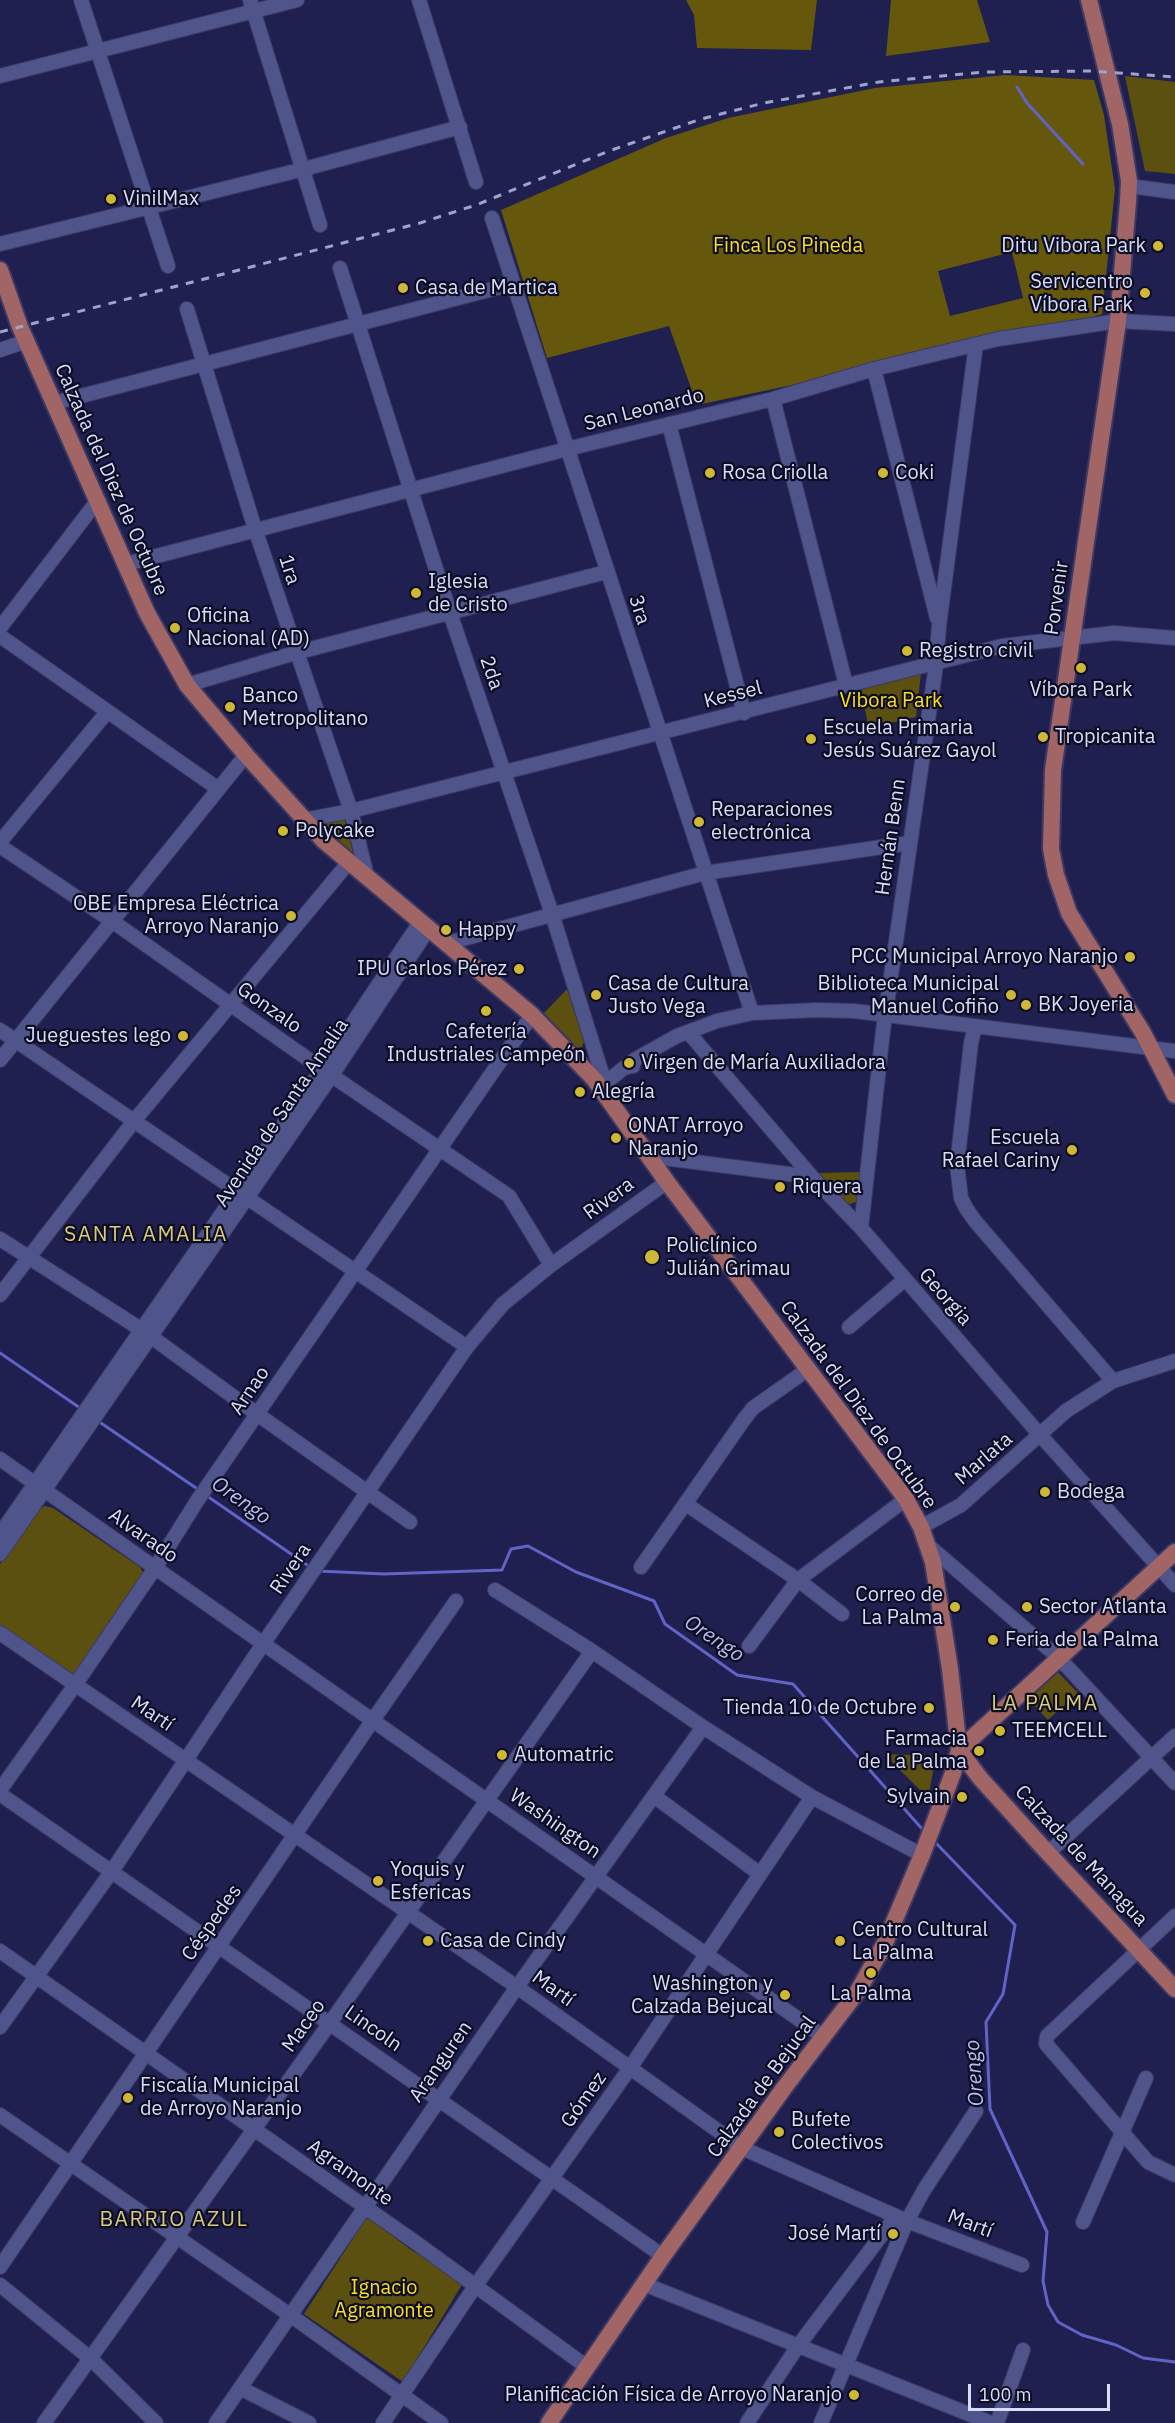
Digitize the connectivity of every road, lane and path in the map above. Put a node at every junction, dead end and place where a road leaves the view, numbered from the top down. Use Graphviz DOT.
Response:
graph roads {
  1 [pos="81,0"];
  2 [pos="297,0"];
  3 [pos="419,0"];
  4 [pos="1089,0"];
  5 [pos="252,6"];
  6 [pos="97,51"];
  7 [pos="0,76"];
  8 [pos="460,127"];
  9 [pos="304,169"];
  10 [pos="476,182"];
  11 [pos="1128,186"];
  12 [pos="1175,192"];
  13 [pos="148,208"];
  14 [pos="492,218"];
  15 [pos="320,225"];
  16 [pos="0,244"];
  17 [pos="168,266"];
  18 [pos="340,268"];
  19 [pos="0,270"];
  20 [pos="512,284"];
  21 [pos="187,309"];
  22 [pos="1118,321"];
  23 [pos="357,324"];
  24 [pos="1175,324"];
  25 [pos="27,341"];
  26 [pos="976,344"];
  27 [pos="0,350"];
  28 [pos="204,364"];
  29 [pos="874,369"];
  30 [pos="773,399"];
  31 [pos="54,403"];
  32 [pos="669,424"];
  33 [pos="567,449"];
  34 [pos="411,489"];
  35 [pos="98,500"];
  36 [pos="255,529"];
  37 [pos="126,564"];
  38 [pos="606,572"];
  39 [pos="450,613"];
  40 [pos="939,626"];
  41 [pos="0,628"];
  42 [pos="0,636"];
  43 [pos="1073,637"];
  44 [pos="1175,638"];
  45 [pos="296,653"];
  46 [pos="936,665"];
  47 [pos="187,685"];
  48 [pos="846,686"];
  49 [pos="106,712"];
  50 [pos="744,713"];
  51 [pos="660,734"];
  52 [pos="246,755"];
  53 [pos="504,771"];
  54 [pos="218,788"];
  55 [pos="351,811"];
  56 [pos="303,820"];
  57 [pos="909,843"];
  58 [pos="0,844"];
  59 [pos="349,862"];
  60 [pos="705,873"];
  61 [pos="367,876"];
  62 [pos="552,914"];
  63 [pos="112,921"];
  64 [pos="425,925"];
  65 [pos="448,943"];
  66 [pos="231,1006"];
  67 [pos="752,1013"];
  68 [pos="532,1015"];
  69 [pos="885,1015"];
  70 [pos="975,1026"];
  71 [pos="0,1030"];
  72 [pos="688,1032"];
  73 [pos="15,1039"];
  74 [pos="1150,1048"];
  75 [pos="1175,1051"];
  76 [pos="0,1060"];
  77 [pos="634,1060"];
  78 [pos="327,1072"];
  79 [pos="600,1078"];
  80 [pos="1175,1095"];
  81 [pos="134,1121"];
  82 [pos="441,1149"];
  83 [pos="648,1156"];
  84 [pos="812,1177"];
  85 [pos="667,1182"];
  86 [pos="242,1195"];
  87 [pos="861,1228"];
  88 [pos="0,1239"];
  89 [pos="29,1258"];
  90 [pos="551,1265"];
  91 [pos="355,1272"];
  92 [pos="904,1280"];
  93 [pos="0,1295"];
  94 [pos="849,1327"];
  95 [pos="147,1333"];
  96 [pos="467,1347"];
  97 [pos="1175,1361"];
  98 [pos="807,1370"];
  99 [pos="1113,1381"];
  100 [pos="257,1414"];
  101 [pos="1040,1435"];
  102 [pos="0,1459"];
  103 [pos="40,1486"];
  104 [pos="368,1491"];
  105 [pos="906,1499"];
  106 [pos="686,1504"];
  107 [pos="410,1522"];
  108 [pos="921,1527"];
  109 [pos="0,1534"];
  110 [pos="929,1546"];
  111 [pos="1175,1552"];
  112 [pos="0,1554"];
  113 [pos="641,1567"];
  114 [pos="155,1568"];
  115 [pos="1159,1568"];
  116 [pos="798,1580"];
  117 [pos="1175,1585"];
  118 [pos="495,1590"];
  119 [pos="456,1601"];
  120 [pos="842,1614"];
  121 [pos="0,1633"];
  122 [pos="263,1644"];
  123 [pos="749,1646"];
  124 [pos="592,1651"];
  125 [pos="1059,1658"];
  126 [pos="75,1685"];
  127 [pos="373,1720"];
  128 [pos="703,1727"];
  129 [pos="1175,1736"];
  130 [pos="959,1750"];
  131 [pos="1151,1757"];
  132 [pos="187,1761"];
  133 [pos="980,1778"];
  134 [pos="1175,1783"];
  135 [pos="948,1788"];
  136 [pos="0,1792"];
  137 [pos="654,1796"];
  138 [pos="812,1797"];
  139 [pos="487,1800"];
  140 [pos="295,1835"];
  141 [pos="923,1851"];
  142 [pos="1048,1853"];
  143 [pos="112,1870"];
  144 [pos="760,1874"];
  145 [pos="597,1876"];
  146 [pos="407,1912"];
  147 [pos="1175,1916"];
  148 [pos="219,1947"];
  149 [pos="1138,1949"];
  150 [pos="0,1952"];
  151 [pos="706,1953"];
  152 [pos="36,1977"];
  153 [pos="517,1987"];
  154 [pos="1175,1989"];
  155 [pos="330,2023"];
  156 [pos="0,2027"];
  157 [pos="824,2037"];
  158 [pos="145,2052"];
  159 [pos="630,2068"];
  160 [pos="1146,2078"];
  161 [pos="439,2100"];
  162 [pos="976,2111"];
  163 [pos="0,2115"];
  164 [pos="254,2129"];
  165 [pos="1121,2132"];
  166 [pos="742,2148"];
  167 [pos="71,2165"];
  168 [pos="1175,2175"];
  169 [pos="552,2179"];
  170 [pos="365,2207"];
  171 [pos="902,2219"];
  172 [pos="1083,2223"];
  173 [pos="882,2236"];
  174 [pos="177,2238"];
  175 [pos="897,2245"];
  176 [pos="663,2256"];
  177 [pos="1022,2265"];
  178 [pos="0,2267"];
  179 [pos="645,2284"];
  180 [pos="0,2285"];
  181 [pos="477,2286"];
  182 [pos="290,2315"];
  183 [pos="798,2346"];
  184 [pos="1023,2350"];
  185 [pos="91,2359"];
  186 [pos="844,2364"];
  187 [pos="587,2367"];
  188 [pos="240,2388"];
  189 [pos="402,2394"];
  190 [pos="555,2422"];
  191 [pos="44,2423"];
  192 [pos="156,2423"];
  193 [pos="216,2423"];
  194 [pos="309,2423"];
  195 [pos="383,2423"];
  196 [pos="441,2423"];
  197 [pos="747,2423"];
  198 [pos="821,2423"];
  199 [pos="991,2423"];
  200 [pos="997,2423"];
  1 -- 6 [label="street"];
  2 -- 5 [label="street"];
  3 -- 8 [label="street"];
  4 -- 11 [label="main road, Porvenir"];
  5 -- 6 [label="street"];
  5 -- 9 [label="street"];
  6 -- 7 [label="street"];
  6 -- 13 [label="street"];
  8 -- 9 [label="street"];
  8 -- 10 [label="street"];
  9 -- 13 [label="street"];
  9 -- 15 [label="street"];
  11 -- 12 [label="street"];
  11 -- 22 [label="main road, Porvenir"];
  13 -- 16 [label="street"];
  13 -- 17 [label="street"];
  14 -- 20 [label="street, 3ra"];
  18 -- 23 [label="street, 2da"];
  19 -- 25 [label="main road, Calzada del Diez de Octubre"];
  20 -- 23 [label="street"];
  20 -- 33 [label="street, 3ra"];
  21 -- 28 [label="street, 1ra"];
  22 -- 24 [label="street, San Leonardo"];
  22 -- 26 [label="street, San Leonardo"];
  22 -- 43 [label="main road, Porvenir"];
  23 -- 28 [label="street"];
  23 -- 34 [label="street, 2da"];
  25 -- 27 [label="street"];
  25 -- 31 [label="main road, Calzada del Diez de Octubre"];
  26 -- 29 [label="street, San Leonardo"];
  26 -- 40 [label="street, Hernán Benn"];
  28 -- 31 [label="street"];
  28 -- 36 [label="street, 1ra"];
  29 -- 30 [label="street, San Leonardo"];
  29 -- 40 [label="street"];
  30 -- 32 [label="street, San Leonardo"];
  30 -- 48 [label="street"];
  31 -- 35 [label="main road, Calzada del Diez de Octubre"];
  32 -- 33 [label="street, San Leonardo"];
  32 -- 50 [label="street"];
  33 -- 34 [label="street, San Leonardo"];
  33 -- 38 [label="street, 3ra"];
  34 -- 36 [label="street, San Leonardo"];
  34 -- 39 [label="street, 2da"];
  35 -- 37 [label="main road, Calzada del Diez de Octubre"];
  35 -- 41 [label="street"];
  36 -- 37 [label="street, San Leonardo"];
  36 -- 45 [label="street, 1ra"];
  37 -- 47 [label="main road, Calzada del Diez de Octubre"];
  38 -- 39 [label="street"];
  38 -- 51 [label="street, 3ra"];
  39 -- 45 [label="street"];
  39 -- 53 [label="street, 2da"];
  40 -- 46 [label="street, Hernán Benn"];
  42 -- 49 [label="street"];
  43 -- 44 [label="street, Kessel"];
  43 -- 46 [label="street, Kessel"];
  43 -- 74 [label="main road, Porvenir"];
  45 -- 47 [label="street"];
  45 -- 55 [label="street, 1ra"];
  46 -- 48 [label="street, Kessel"];
  46 -- 57 [label="street, Hernán Benn"];
  47 -- 52 [label="main road, Calzada del Diez de Octubre"];
  48 -- 50 [label="street, Kessel"];
  49 -- 54 [label="street"];
  49 -- 58 [label="street"];
  50 -- 51 [label="street, Kessel"];
  51 -- 53 [label="street, Kessel"];
  51 -- 60 [label="street, 3ra"];
  52 -- 54 [label="street"];
  52 -- 56 [label="main road, Calzada del Diez de Octubre"];
  53 -- 55 [label="street, Kessel"];
  53 -- 62 [label="street, 2da"];
  54 -- 63 [label="street"];
  55 -- 56 [label="street, Kessel"];
  55 -- 61 [label="street, 1ra"];
  56 -- 59 [label="main road, Calzada del Diez de Octubre"];
  57 -- 60 [label="street"];
  57 -- 69 [label="street, Hernán Benn"];
  58 -- 63 [label="street, Gonzalo"];
  59 -- 61 [label="main road, Calzada del Diez de Octubre"];
  59 -- 66 [label="street"];
  60 -- 62 [label="street"];
  60 -- 67 [label="street, 3ra"];
  61 -- 64 [label="main road, Calzada del Diez de Octubre"];
  62 -- 65 [label="street"];
  62 -- 79 [label="street, 2da"];
  63 -- 66 [label="street, Gonzalo"];
  63 -- 73 [label="street"];
  64 -- 65 [label="main road, Calzada del Diez de Octubre"];
  64 -- 78 [label="street, Avenida de Santa Amalia"];
  65 -- 68 [label="main road, Calzada del Diez de Octubre"];
  66 -- 78 [label="street, Gonzalo"];
  66 -- 81 [label="street"];
  67 -- 69 [label="street"];
  67 -- 72 [label="street"];
  68 -- 79 [label="main road, Calzada del Diez de Octubre"];
  68 -- 82 [label="street, Arnao"];
  69 -- 70 [label="street"];
  69 -- 87 [label="street, Hernán Benn"];
  70 -- 74 [label="street"];
  70 -- 99 [label="street"];
  71 -- 73 [label="street"];
  72 -- 77 [label="street"];
  72 -- 84 [label="street, Georgia"];
  73 -- 76 [label="street"];
  73 -- 81 [label="street"];
  74 -- 75 [label="street"];
  74 -- 80 [label="main road, Porvenir"];
  77 -- 79 [label="street"];
  77 -- 79 [label="street"];
  78 -- 82 [label="street, Gonzalo"];
  78 -- 86 [label="street, Avenida de Santa Amalia"];
  79 -- 83 [label="main road, Calzada del Diez de Octubre"];
  81 -- 86 [label="street"];
  81 -- 89 [label="street"];
  82 -- 90 [label="street, Gonzalo"];
  82 -- 91 [label="street, Arnao"];
  83 -- 84 [label="street"];
  83 -- 85 [label="main road, Calzada del Diez de Octubre"];
  84 -- 87 [label="street, Georgia"];
  85 -- 90 [label="street, Rivera"];
  85 -- 98 [label="main road, Calzada del Diez de Octubre"];
  86 -- 91 [label="street"];
  86 -- 95 [label="street, Avenida de Santa Amalia"];
  87 -- 92 [label="street, Georgia"];
  88 -- 89 [label="street"];
  89 -- 93 [label="street"];
  89 -- 95 [label="street"];
  90 -- 96 [label="street, Rivera"];
  91 -- 96 [label="street"];
  91 -- 100 [label="street, Arnao"];
  92 -- 94 [label="street"];
  92 -- 101 [label="street, Georgia"];
  95 -- 100 [label="street"];
  95 -- 103 [label="street, Avenida de Santa Amalia"];
  96 -- 104 [label="street, Rivera"];
  97 -- 99 [label="street, Marlata"];
  98 -- 105 [label="main road, Calzada del Diez de Octubre"];
  98 -- 106 [label="street"];
  99 -- 101 [label="street, Marlata"];
  100 -- 104 [label="street"];
  100 -- 114 [label="street, Arnao"];
  101 -- 108 [label="street, Marlata"];
  101 -- 115 [label="street, Georgia"];
  102 -- 103 [label="street, Alvarado"];
  103 -- 109 [label="street, Avenida de Santa Amalia"];
  103 -- 112 [label="street, Avenida de Santa Amalia"];
  103 -- 114 [label="street, Alvarado"];
  104 -- 107 [label="street"];
  104 -- 122 [label="street, Rivera"];
  105 -- 108 [label="main road, Calzada del Diez de Octubre"];
  105 -- 116 [label="street"];
  106 -- 113 [label="street"];
  106 -- 116 [label="street"];
  108 -- 110 [label="main road, Calzada del Diez de Octubre"];
  110 -- 125 [label="street"];
  110 -- 130 [label="main road, Calzada del Diez de Octubre"];
  111 -- 115 [label="main road"];
  114 -- 122 [label="street, Alvarado"];
  114 -- 126 [label="street, Arnao"];
  115 -- 117 [label="street, Georgia"];
  115 -- 125 [label="main road"];
  116 -- 120 [label="street"];
  116 -- 123 [label="street"];
  118 -- 124 [label="street"];
  119 -- 127 [label="street, Céspedes"];
  121 -- 126 [label="street, Martí"];
  122 -- 127 [label="street, Washington"];
  122 -- 132 [label="street, Rivera"];
  124 -- 128 [label="street"];
  124 -- 139 [label="street, Maceo"];
  125 -- 130 [label="main road"];
  125 -- 131 [label="street"];
  126 -- 132 [label="street, Martí"];
  126 -- 136 [label="street, Arnao"];
  127 -- 139 [label="street, Washington"];
  127 -- 140 [label="street, Céspedes"];
  128 -- 137 [label="street, Aranguren"];
  128 -- 138 [label="street"];
  129 -- 131 [label="street"];
  130 -- 133 [label="main road, Calzada de Managua"];
  130 -- 135 [label="main road, Calzada de Bejucal"];
  131 -- 134 [label="street"];
  131 -- 142 [label="street"];
  132 -- 140 [label="street, Martí"];
  132 -- 143 [label="street, Rivera"];
  133 -- 135 [label="main road"];
  133 -- 142 [label="main road, Calzada de Managua"];
  135 -- 141 [label="main road, Calzada de Bejucal"];
  136 -- 143 [label="street, Lincoln"];
  137 -- 144 [label="street"];
  137 -- 145 [label="street, Aranguren"];
  138 -- 141 [label="street"];
  138 -- 144 [label="street, Gómez"];
  139 -- 145 [label="street, Washington"];
  139 -- 146 [label="street, Maceo"];
  140 -- 146 [label="street, Martí"];
  140 -- 148 [label="street, Céspedes"];
  141 -- 157 [label="main road, Calzada de Bejucal"];
  142 -- 149 [label="main road, Calzada de Managua"];
  143 -- 148 [label="street, Lincoln"];
  143 -- 152 [label="street, Rivera"];
  144 -- 151 [label="street, Gómez"];
  145 -- 151 [label="street, Washington"];
  145 -- 153 [label="street, Aranguren"];
  146 -- 153 [label="street, Martí"];
  146 -- 155 [label="street, Maceo"];
  147 -- 149 [label="street"];
  148 -- 155 [label="street, Lincoln"];
  148 -- 158 [label="street, Céspedes"];
  149 -- 154 [label="main road, Calzada de Managua"];
  149 -- 165 [label="street"];
  150 -- 152 [label="street, Agramonte"];
  151 -- 157 [label="street, Washington"];
  151 -- 159 [label="street, Gómez"];
  152 -- 156 [label="street, Rivera"];
  152 -- 158 [label="street, Agramonte"];
  153 -- 159 [label="street, Martí"];
  153 -- 161 [label="street, Aranguren"];
  155 -- 161 [label="street, Lincoln"];
  155 -- 164 [label="street, Maceo"];
  157 -- 166 [label="main road, Calzada de Bejucal"];
  158 -- 164 [label="street, Agramonte"];
  158 -- 167 [label="street, Céspedes"];
  159 -- 166 [label="street, Martí"];
  159 -- 169 [label="street, Gómez"];
  160 -- 165 [label="street"];
  161 -- 169 [label="street, Lincoln"];
  161 -- 170 [label="street, Aranguren"];
  162 -- 171 [label="street"];
  163 -- 167 [label="street"];
  164 -- 170 [label="street, Agramonte"];
  164 -- 174 [label="street, Maceo"];
  165 -- 168 [label="street"];
  165 -- 172 [label="street"];
  166 -- 171 [label="street, Martí"];
  166 -- 176 [label="main road, Calzada de Bejucal"];
  167 -- 174 [label="street"];
  167 -- 178 [label="street, Céspedes"];
  169 -- 176 [label="street, Lincoln"];
  169 -- 181 [label="street, Gómez"];
  170 -- 181 [label="street, Agramonte"];
  170 -- 182 [label="street, Aranguren"];
  171 -- 173 [label="street"];
  171 -- 175 [label="street"];
  171 -- 177 [label="street, Martí"];
  173 -- 175 [label="street"];
  173 -- 183 [label="street"];
  174 -- 182 [label="street"];
  174 -- 185 [label="street, Maceo"];
  175 -- 186 [label="street"];
  176 -- 179 [label="main road, Calzada de Bejucal"];
  179 -- 183 [label="street"];
  179 -- 187 [label="main road, Calzada de Bejucal"];
  180 -- 185 [label="street"];
  181 -- 187 [label="street, Agramonte"];
  181 -- 189 [label="street, Gómez"];
  182 -- 188 [label="street, Aranguren"];
  182 -- 189 [label="street"];
  183 -- 186 [label="street"];
  183 -- 197 [label="street"];
  184 -- 200 [label="street"];
  185 -- 191 [label="street, Maceo"];
  185 -- 192 [label="street"];
  186 -- 198 [label="street"];
  186 -- 199 [label="street"];
  187 -- 190 [label="main road, Calzada de Bejucal"];
  188 -- 193 [label="street, Aranguren"];
  188 -- 194 [label="street"];
  189 -- 195 [label="street, Gómez"];
  189 -- 196 [label="street"];
}
